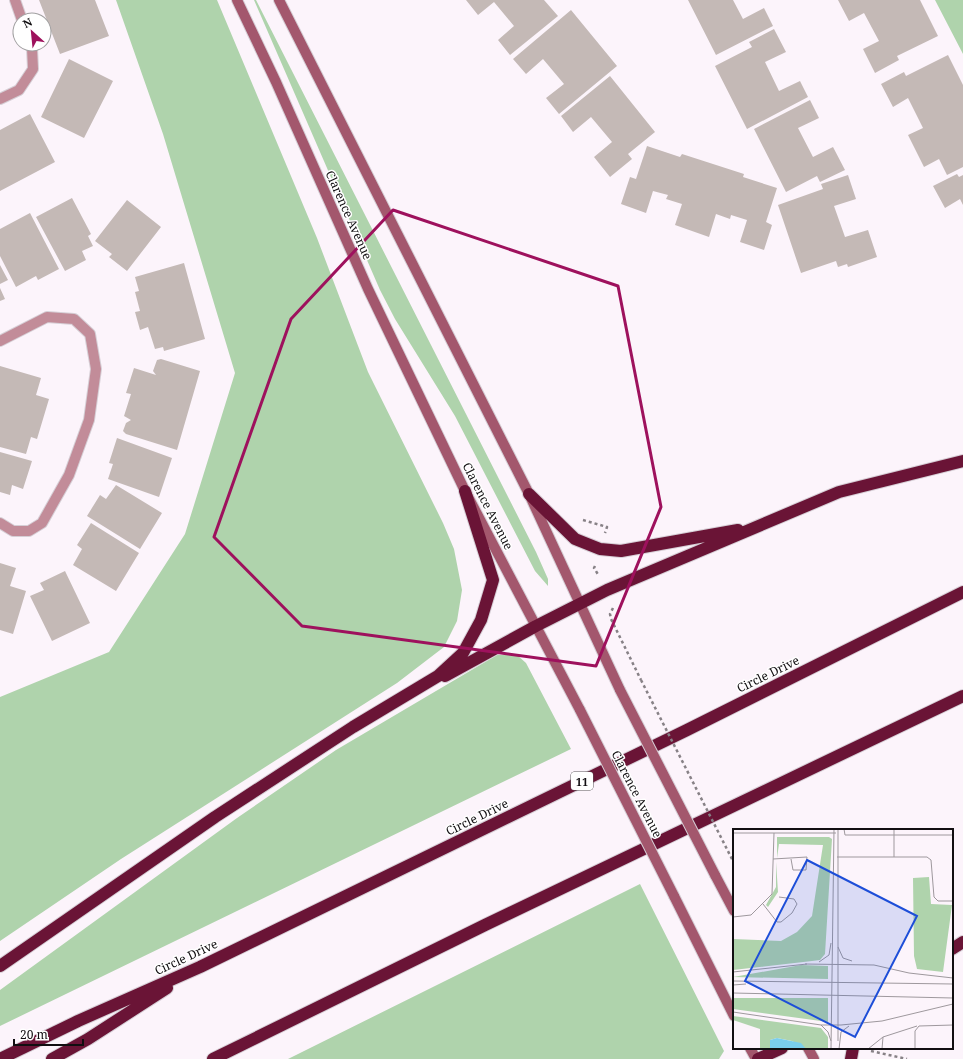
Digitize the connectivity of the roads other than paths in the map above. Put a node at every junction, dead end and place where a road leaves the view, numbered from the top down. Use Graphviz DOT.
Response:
graph roads {
  1 [pos="15,0"];
  2 [pos="237,0"];
  3 [pos="279,0"];
  4 [pos="19,12"];
  5 [pos="32,52"];
  6 [pos="0,98"];
  7 [pos="0,341"];
  8 [pos="963,461"];
  9 [pos="465,491"];
  10 [pos="529,494"];
  11 [pos="0,523"];
  12 [pos="761,526"];
  13 [pos="963,592"];
  14 [pos="580,604"];
  15 [pos="536,626"];
  16 [pos="963,696"];
  17 [pos="353,727"];
  18 [pos="733,909"];
  19 [pos="963,942"];
  20 [pos="953,948"];
  21 [pos="0,966"];
  22 [pos="200,967"];
  23 [pos="733,1014"];
  24 [pos="751,1049"];
  25 [pos="780,1049"];
  26 [pos="809,1049"];
  27 [pos="853,1049"];
  28 [pos="0,1059"];
  29 [pos="52,1059"];
  30 [pos="213,1059"];
  31 [pos="757,1059"];
  32 [pos="814,1059"];
  33 [pos="851,1059"];
  1 -- 4 [label="lane"];
  2 -- 9 [label="main road, Clarence Avenue"];
  3 -- 10 [label="main road"];
  5 -- 6 [label="lane"];
  7 -- 11 [label="lane"];
  8 -- 12 [label="highway"];
  9 -- 15 [label="main road, Clarence Avenue"];
  9 -- 17 [label="highway"];
  10 -- 12 [label="highway"];
  10 -- 14 [label="main road"];
  12 -- 14 [label="highway"];
  13 -- 22 [label="highway, Circle Drive / 11"];
  14 -- 15 [label="highway"];
  14 -- 18 [label="main road, bridge"];
  15 -- 17 [label="highway"];
  15 -- 23 [label="main road, Clarence Avenue, bridge"];
  16 -- 30 [label="highway"];
  17 -- 21 [label="highway"];
  19 -- 20 [label="highway"];
  22 -- 28 [label="highway, Circle Drive / 11"];
  22 -- 29 [label="highway, 11"];
  24 -- 31 [label="main road"];
  25 -- 31 [label="highway"];
  26 -- 32 [label="main road"];
  27 -- 33 [label="highway"];
}
